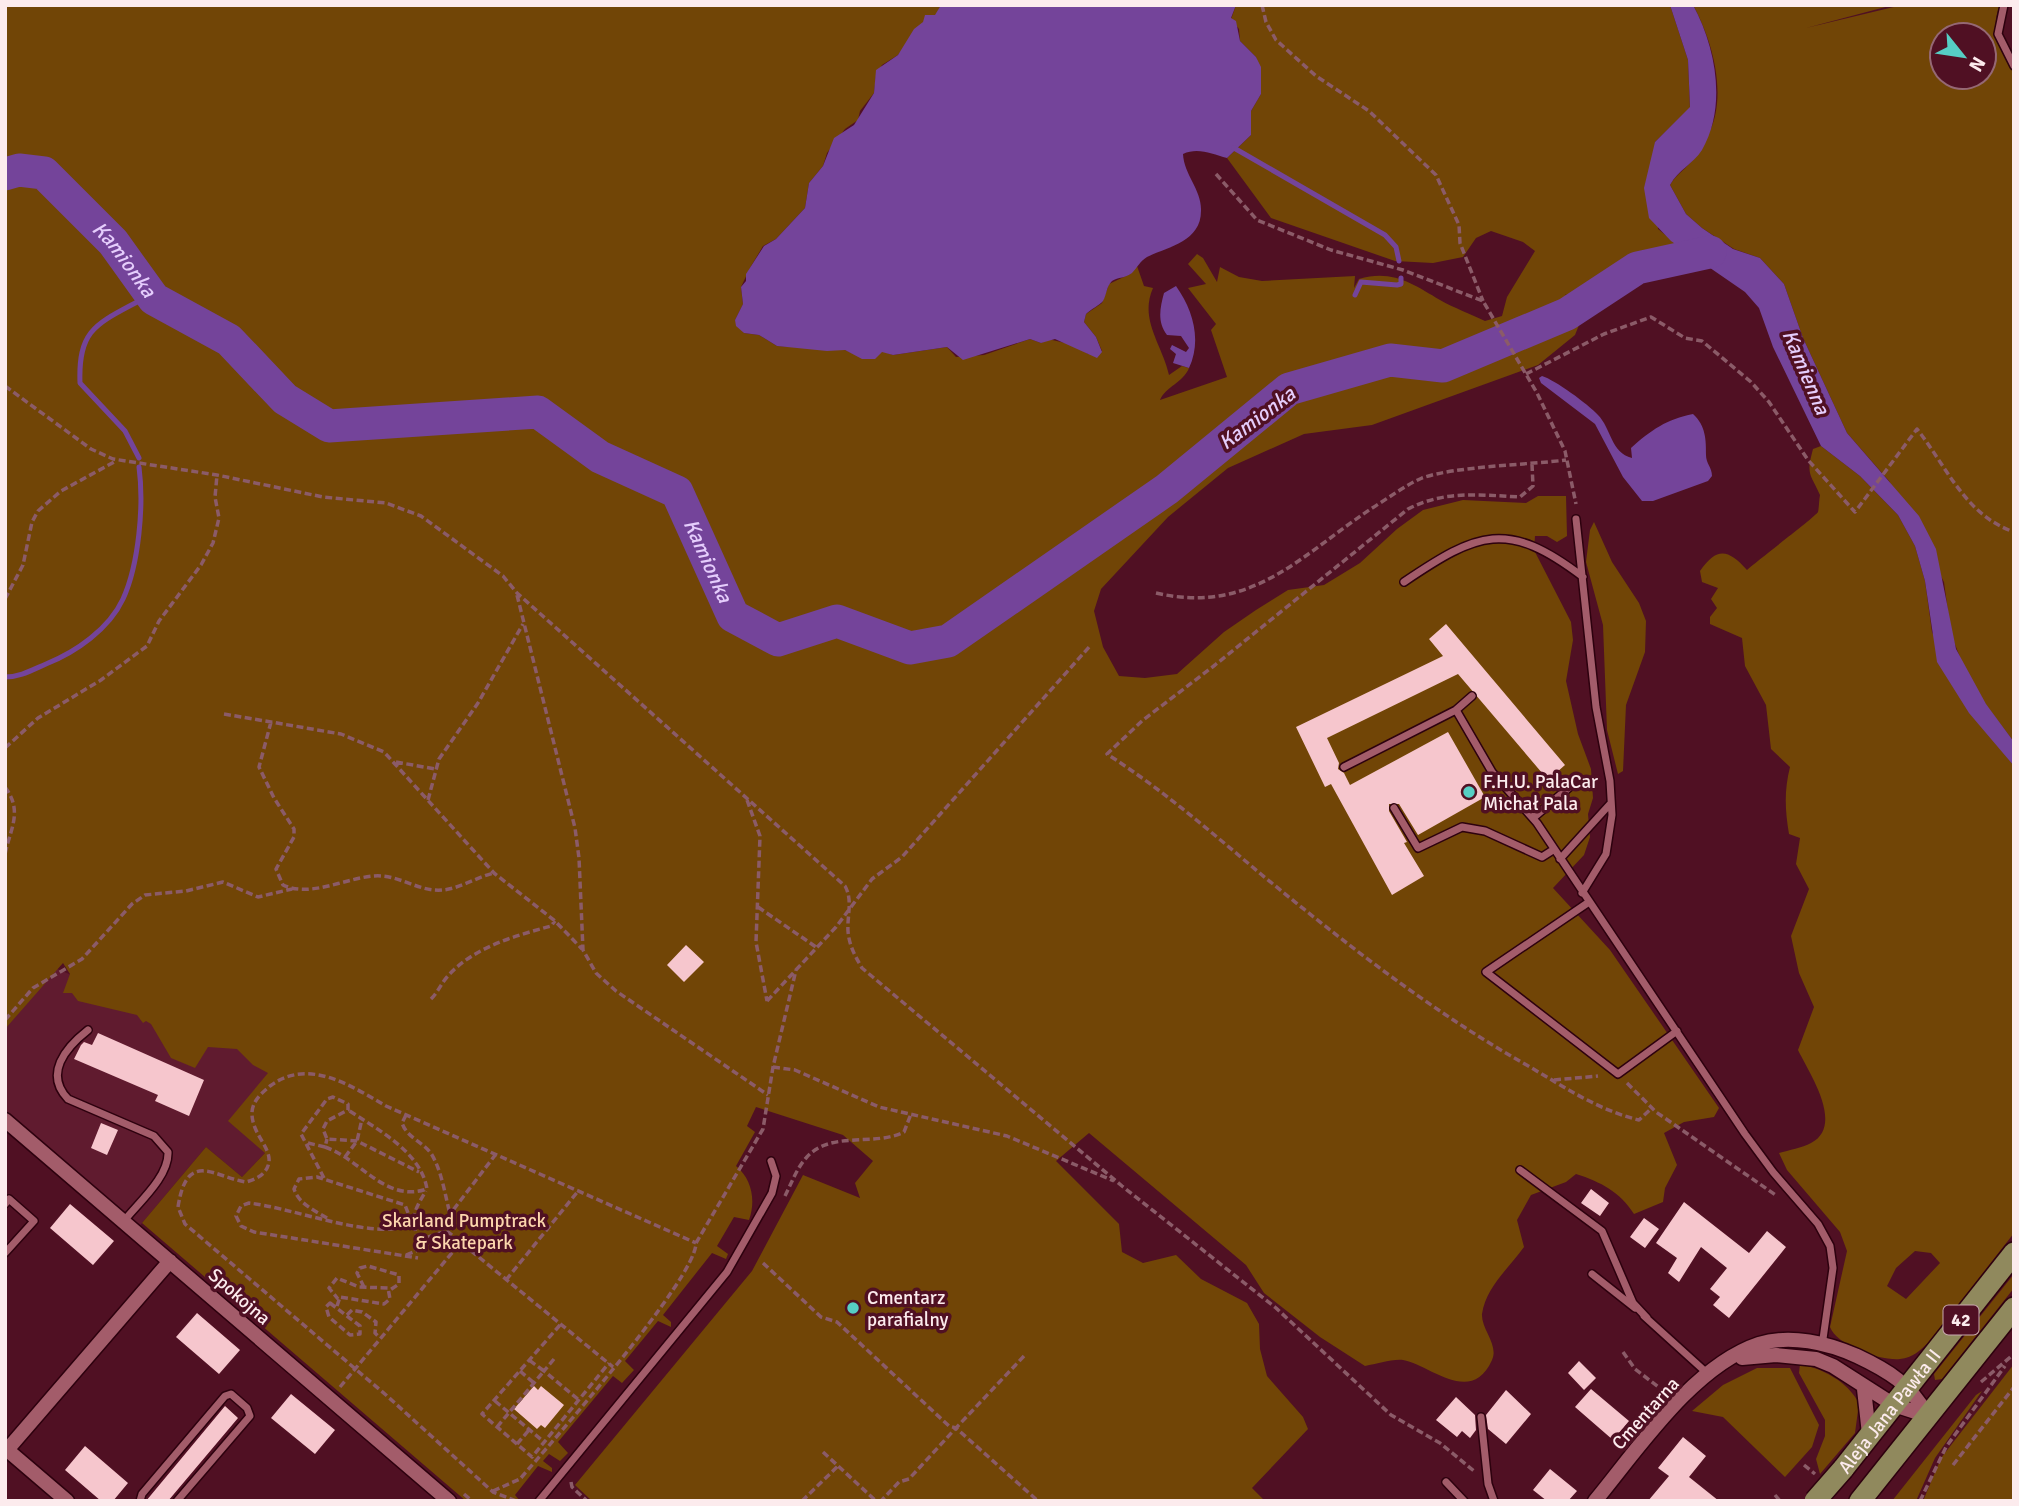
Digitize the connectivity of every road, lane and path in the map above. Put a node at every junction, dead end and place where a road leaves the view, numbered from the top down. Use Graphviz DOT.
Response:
graph roads {
  1 [pos="1262,5"];
  2 [pos="2004,5"];
  3 [pos="2014,66"];
  4 [pos="1216,174"];
  5 [pos="1483,301"];
  6 [pos="1526,374"];
  7 [pos="5,386"];
  8 [pos="118,460"];
  9 [pos="1567,460"];
  10 [pos="1532,464"];
  11 [pos="217,475"];
  12 [pos="1576,504"];
  13 [pos="1576,519"];
  14 [pos="2014,532"];
  15 [pos="1583,577"];
  16 [pos="1404,582"];
  17 [pos="517,593"];
  18 [pos="1156,593"];
  19 [pos="5,599"];
  20 [pos="524,622"];
  21 [pos="1090,646"];
  22 [pos="1472,696"];
  23 [pos="1456,710"];
  24 [pos="224,713"];
  25 [pos="271,722"];
  26 [pos="5,748"];
  27 [pos="394,762"];
  28 [pos="1344,767"];
  29 [pos="435,769"];
  30 [pos="1578,779"];
  31 [pos="5,787"];
  32 [pos="747,799"];
  33 [pos="428,801"];
  34 [pos="1611,803"];
  35 [pos="1394,808"];
  36 [pos="1533,818"];
  37 [pos="1553,850"];
  38 [pos="5,857"];
  39 [pos="1560,859"];
  40 [pos="494,873"];
  41 [pos="5,877"];
  42 [pos="292,889"];
  43 [pos="1582,893"];
  44 [pos="1589,902"];
  45 [pos="758,906"];
  46 [pos="849,911"];
  47 [pos="555,921"];
  48 [pos="817,948"];
  49 [pos="583,950"];
  50 [pos="796,970"];
  51 [pos="431,999"];
  52 [pos="5,1020"];
  53 [pos="88,1030"];
  54 [pos="1677,1031"];
  55 [pos="773,1067"];
  56 [pos="1618,1074"];
  57 [pos="1552,1080"];
  58 [pos="768,1095"];
  59 [pos="1652,1108"];
  60 [pos="348,1111"];
  61 [pos="911,1114"];
  62 [pos="406,1115"];
  63 [pos="362,1119"];
  64 [pos="5,1120"];
  65 [pos="327,1139"];
  66 [pos="357,1140"];
  67 [pos="307,1143"];
  68 [pos="325,1147"];
  69 [pos="496,1154"];
  70 [pos="806,1156"];
  71 [pos="345,1158"];
  72 [pos="771,1161"];
  73 [pos="1520,1170"];
  74 [pos="419,1172"];
  75 [pos="325,1180"];
  76 [pos="1122,1186"];
  77 [pos="427,1189"];
  78 [pos="579,1190"];
  79 [pos="5,1204"];
  80 [pos="1805,1208"];
  81 [pos="450,1214"];
  82 [pos="327,1218"];
  83 [pos="123,1222"];
  84 [pos="447,1231"];
  85 [pos="418,1240"];
  86 [pos="461,1242"];
  87 [pos="696,1243"];
  88 [pos="5,1253"];
  89 [pos="2014,1253"];
  90 [pos="406,1255"];
  91 [pos="418,1258"];
  92 [pos="170,1261"];
  93 [pos="763,1263"];
  94 [pos="1592,1274"];
  95 [pos="506,1280"];
  96 [pos="364,1287"];
  97 [pos="390,1290"];
  98 [pos="338,1299"];
  99 [pos="367,1302"];
  100 [pos="337,1306"];
  101 [pos="2014,1308"];
  102 [pos="347,1315"];
  103 [pos="368,1315"];
  104 [pos="1647,1318"];
  105 [pos="561,1324"];
  106 [pos="380,1338"];
  107 [pos="1823,1343"];
  108 [pos="1623,1352"];
  109 [pos="1024,1356"];
  110 [pos="554,1359"];
  111 [pos="1730,1359"];
  112 [pos="530,1360"];
  113 [pos="1815,1360"];
  114 [pos="2008,1361"];
  115 [pos="611,1365"];
  116 [pos="355,1369"];
  117 [pos="520,1371"];
  118 [pos="544,1371"];
  119 [pos="1708,1374"];
  120 [pos="1981,1382"];
  121 [pos="534,1383"];
  122 [pos="1908,1386"];
  123 [pos="2014,1387"];
  124 [pos="339,1388"];
  125 [pos="1864,1389"];
  126 [pos="1988,1389"];
  127 [pos="494,1400"];
  128 [pos="579,1400"];
  129 [pos="1677,1402"];
  130 [pos="1894,1405"];
  131 [pos="509,1413"];
  132 [pos="1928,1416"];
  133 [pos="1481,1418"];
  134 [pos="497,1427"];
  135 [pos="956,1428"];
  136 [pos="530,1429"];
  137 [pos="1869,1434"];
  138 [pos="544,1442"];
  139 [pos="517,1444"];
  140 [pos="6,1449"];
  141 [pos="823,1452"];
  142 [pos="1953,1465"];
  143 [pos="838,1466"];
  144 [pos="1446,1482"];
  145 [pos="1488,1484"];
  146 [pos="493,1492"];
  147 [pos="1775,1496"];
  148 [pos="1863,1496"];
  149 [pos="67,1501"];
  150 [pos="140,1501"];
  151 [pos="177,1501"];
  152 [pos="449,1501"];
  153 [pos="516,1501"];
  154 [pos="539,1501"];
  155 [pos="802,1501"];
  156 [pos="878,1501"];
  157 [pos="1038,1501"];
  158 [pos="1464,1501"];
  159 [pos="1494,1501"];
  160 [pos="1595,1501"];
  161 [pos="1780,1501"];
  162 [pos="1815,1501"];
  163 [pos="1920,1501"];
  1 -- 5 [label="path"];
  2 -- 3 [label="lane"];
  4 -- 5 [label="path"];
  5 -- 6 [label="path"];
  6 -- 9 [label="path"];
  6 -- 14 [label="path"];
  7 -- 8 [label="path"];
  8 -- 11 [label="path"];
  8 -- 19 [label="path"];
  9 -- 10 [label="path"];
  9 -- 12 [label="path"];
  10 -- 18 [label="path"];
  10 -- 57 [label="path"];
  11 -- 17 [label="path"];
  11 -- 26 [label="path"];
  13 -- 15 [label="lane"];
  15 -- 16 [label="lane"];
  15 -- 34 [label="lane"];
  17 -- 20 [label="path"];
  17 -- 32 [label="path"];
  20 -- 29 [label="path"];
  20 -- 49 [label="path"];
  21 -- 46 [label="path"];
  22 -- 23 [label="lane"];
  23 -- 28 [label="lane"];
  23 -- 36 [label="lane"];
  24 -- 25 [label="path"];
  25 -- 27 [label="path"];
  25 -- 42 [label="path"];
  27 -- 29 [label="path"];
  27 -- 33 [label="path"];
  29 -- 33 [label="path"];
  30 -- 36 [label="lane"];
  31 -- 38 [label="path"];
  32 -- 45 [label="path"];
  32 -- 46 [label="path"];
  33 -- 40 [label="path"];
  34 -- 39 [label="lane"];
  34 -- 43 [label="lane"];
  35 -- 37 [label="lane"];
  36 -- 37 [label="lane"];
  37 -- 39 [label="lane"];
  38 -- 41 [label="path"];
  39 -- 43 [label="lane"];
  40 -- 42 [label="path"];
  40 -- 47 [label="path"];
  42 -- 52 [label="path"];
  43 -- 44 [label="lane"];
  44 -- 54 [label="lane"];
  44 -- 56 [label="lane"];
  45 -- 48 [label="path"];
  45 -- 50 [label="path"];
  46 -- 48 [label="path"];
  46 -- 76 [label="path"];
  47 -- 49 [label="path"];
  47 -- 51 [label="path"];
  48 -- 50 [label="path"];
  49 -- 58 [label="path"];
  50 -- 55 [label="path"];
  53 -- 83 [label="lane"];
  54 -- 56 [label="lane"];
  54 -- 80 [label="lane"];
  55 -- 58 [label="path"];
  55 -- 61 [label="path"];
  56 -- 57 [label="path"];
  56 -- 59 [label="path"];
  57 -- 59 [label="path"];
  58 -- 87 [label="path"];
  59 -- 80 [label="path"];
  60 -- 63 [label="path"];
  60 -- 65 [label="path"];
  60 -- 67 [label="path"];
  61 -- 70 [label="path"];
  61 -- 76 [label="path"];
  62 -- 69 [label="path"];
  62 -- 81 [label="path"];
  62 -- 116 [label="path"];
  63 -- 66 [label="path"];
  63 -- 74 [label="path"];
  64 -- 83 [label="street, Spokojna"];
  65 -- 66 [label="path"];
  65 -- 68 [label="path"];
  66 -- 71 [label="path"];
  66 -- 74 [label="path"];
  67 -- 68 [label="path"];
  67 -- 75 [label="path"];
  68 -- 71 [label="path"];
  69 -- 78 [label="path"];
  69 -- 81 [label="path"];
  71 -- 77 [label="path"];
  72 -- 154 [label="lane"];
  73 -- 104 [label="lane"];
  74 -- 77 [label="path"];
  75 -- 82 [label="path"];
  75 -- 82 [label="path"];
  76 -- 145 [label="path"];
  77 -- 85 [label="path"];
  78 -- 87 [label="path"];
  78 -- 95 [label="path"];
  79 -- 88 [label="lane"];
  80 -- 107 [label="lane"];
  81 -- 84 [label="path"];
  82 -- 90 [label="path"];
  83 -- 92 [label="street, Spokojna"];
  84 -- 85 [label="path"];
  84 -- 86 [label="path"];
  85 -- 90 [label="path"];
  86 -- 95 [label="path"];
  86 -- 106 [label="path"];
  87 -- 115 [label="path"];
  89 -- 122 [label="main road, Aleja Jana Pawła II / 42"];
  90 -- 91 [label="path"];
  92 -- 140 [label="street"];
  92 -- 152 [label="street, Spokojna"];
  93 -- 135 [label="path"];
  94 -- 104 [label="lane"];
  95 -- 105 [label="path"];
  96 -- 97 [label="path"];
  96 -- 97 [label="path"];
  96 -- 98 [label="path"];
  97 -- 99 [label="path"];
  98 -- 99 [label="path"];
  98 -- 100 [label="path"];
  99 -- 103 [label="path"];
  100 -- 102 [label="path"];
  100 -- 102 [label="path"];
  101 -- 132 [label="main road, Aleja Jana Pawła II / 42"];
  102 -- 103 [label="path"];
  103 -- 106 [label="path"];
  104 -- 119 [label="lane"];
  105 -- 112 [label="path"];
  105 -- 115 [label="path"];
  106 -- 116 [label="path"];
  107 -- 111 [label="street, Cmentarna"];
  107 -- 113 [label="lane"];
  107 -- 122 [label="street, Cmentarna"];
  108 -- 129 [label="path"];
  109 -- 135 [label="path"];
  110 -- 118 [label="path"];
  111 -- 113 [label="street, Cmentarna"];
  111 -- 119 [label="street, Cmentarna"];
  112 -- 117 [label="path"];
  112 -- 118 [label="path"];
  113 -- 125 [label="street, Cmentarna"];
  114 -- 126 [label="path"];
  115 -- 128 [label="path"];
  115 -- 146 [label="path"];
  116 -- 124 [label="path"];
  116 -- 146 [label="path"];
  117 -- 121 [label="path"];
  117 -- 127 [label="path"];
  118 -- 121 [label="path"];
  118 -- 128 [label="path"];
  119 -- 129 [label="street, Cmentarna"];
  120 -- 126 [label="path"];
  121 -- 131 [label="path"];
  122 -- 130 [label="main road, Aleja Jana Pawła II / 42"];
  122 -- 132 [label="street, Cmentarna"];
  123 -- 142 [label="path"];
  125 -- 130 [label="street, Cmentarna"];
  125 -- 137 [label="street"];
  126 -- 163 [label="path"];
  127 -- 131 [label="path"];
  127 -- 134 [label="path"];
  128 -- 138 [label="path"];
  129 -- 160 [label="street, Cmentarna"];
  130 -- 132 [label="street, Cmentarna"];
  130 -- 137 [label="main road, Aleja Jana Pawła II / 42"];
  131 -- 134 [label="path"];
  131 -- 136 [label="path"];
  132 -- 148 [label="main road, Aleja Jana Pawła II / 42"];
  133 -- 145 [label="lane"];
  134 -- 139 [label="path"];
  135 -- 156 [label="path"];
  135 -- 157 [label="path"];
  136 -- 138 [label="path"];
  136 -- 139 [label="path"];
  137 -- 162 [label="main road, Aleja Jana Pawła II / 42, bridge"];
  138 -- 139 [label="path"];
  140 -- 149 [label="street"];
  141 -- 143 [label="path"];
  143 -- 155 [label="path"];
  143 -- 156 [label="path"];
  144 -- 158 [label="lane"];
  145 -- 159 [label="lane"];
  146 -- 153 [label="path"];
  147 -- 161 [label="path"];
  150 -- 151 [label="lane"];
}
